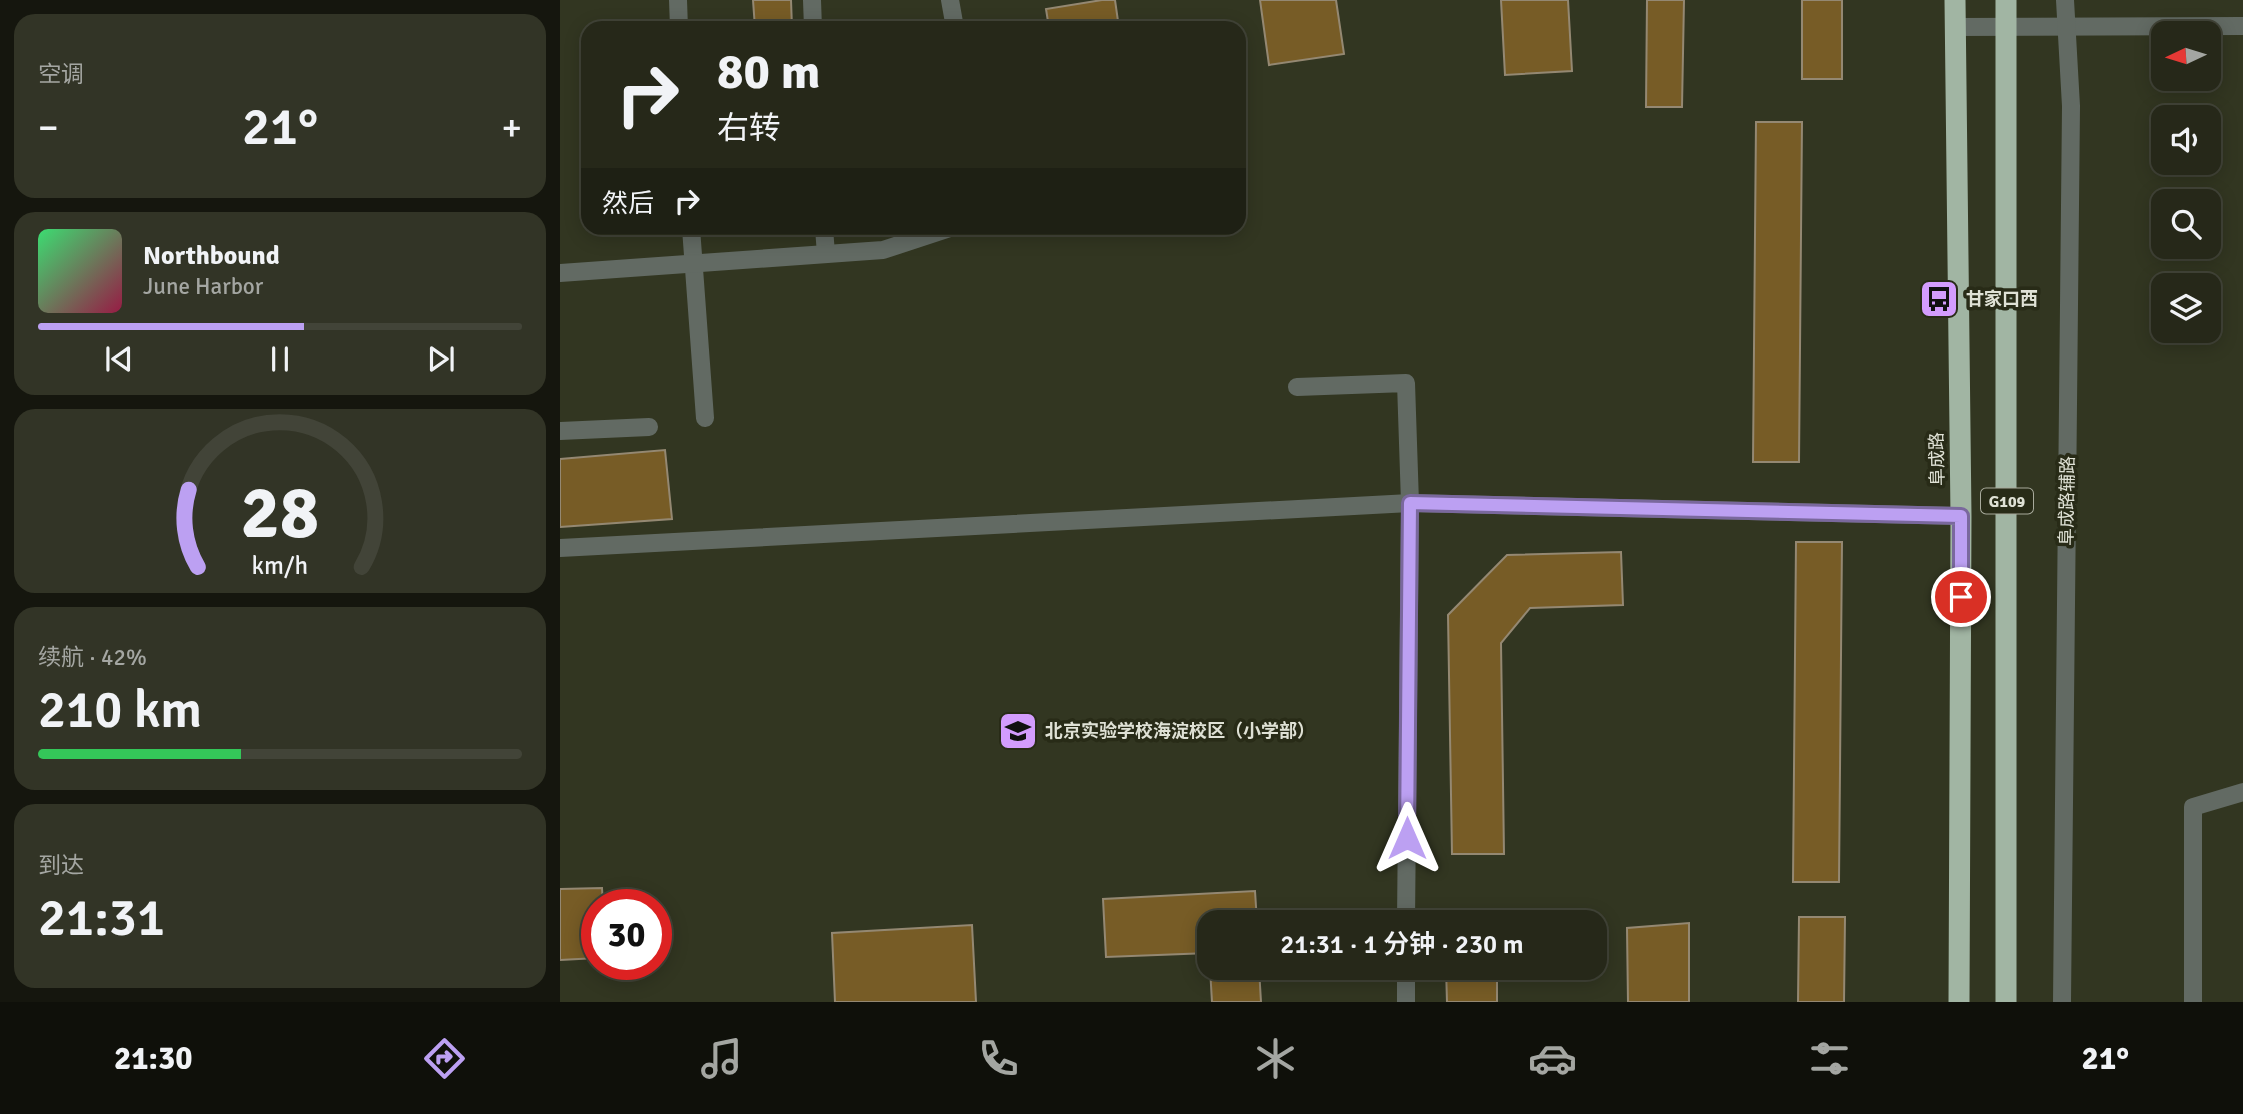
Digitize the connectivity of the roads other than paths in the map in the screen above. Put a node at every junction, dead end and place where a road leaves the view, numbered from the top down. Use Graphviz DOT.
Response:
graph roads {
  1 [pos="678,0"];
  2 [pos="812,0"];
  3 [pos="950,0"];
  4 [pos="1955,0"];
  5 [pos="2006,0"];
  6 [pos="2065,0"];
  7 [pos="679,21"];
  8 [pos="813,21"];
  9 [pos="954,21"];
  10 [pos="2006,26"];
  11 [pos="2066,26"];
  12 [pos="2243,26"];
  13 [pos="1954,27"];
  14 [pos="692,235"];
  15 [pos="825,235"];
  16 [pos="929,235"];
  17 [pos="826,254"];
  18 [pos="694,263"];
  19 [pos="560,272"];
  20 [pos="1297,387"];
  21 [pos="705,418"];
  22 [pos="649,427"];
  23 [pos="560,431"];
  24 [pos="1410,503"];
  25 [pos="1961,516"];
  26 [pos="560,548"];
  27 [pos="2243,792"];
  28 [pos="1406,910"];
  29 [pos="1406,980"];
  30 [pos="1406,1002"];
  31 [pos="1959,1002"];
  32 [pos="2006,1002"];
  33 [pos="2062,1002"];
  34 [pos="2193,1002"];
  1 -- 7 [label="street"];
  2 -- 8 [label="street"];
  3 -- 9 [label="street"];
  4 -- 13 [label="highway, 阜成路 / G109"];
  5 -- 10 [label="highway, G109"];
  6 -- 11 [label="street, 阜成路辅路"];
  10 -- 11 [label="street"];
  10 -- 13 [label="street"];
  10 -- 32 [label="highway, G109"];
  11 -- 12 [label="street"];
  11 -- 33 [label="street, 阜成路辅路"];
  13 -- 25 [label="highway, 阜成路 / G109"];
  14 -- 18 [label="street"];
  15 -- 17 [label="street"];
  16 -- 17 [label="street"];
  17 -- 18 [label="street"];
  18 -- 19 [label="street"];
  18 -- 21 [label="street"];
  20 -- 24 [label="street"];
  22 -- 23 [label="street"];
  24 -- 25 [label="street"];
  24 -- 26 [label="street"];
  24 -- 28 [label="street"];
  25 -- 31 [label="highway, 阜成路 / G109"];
  27 -- 34 [label="street"];
  29 -- 30 [label="street"];
}
